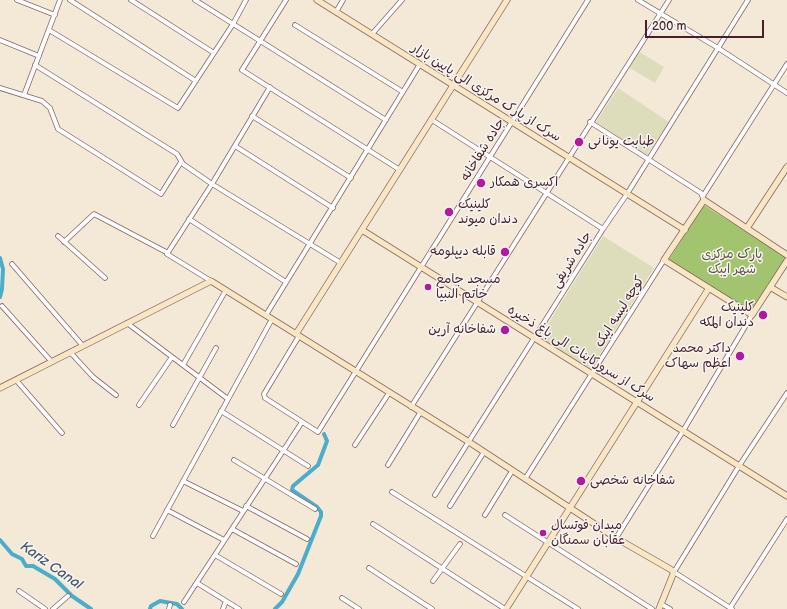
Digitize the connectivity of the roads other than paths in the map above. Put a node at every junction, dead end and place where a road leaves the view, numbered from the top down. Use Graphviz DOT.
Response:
graph roads {
  1 [pos="17,0"];
  2 [pos="60,0"];
  3 [pos="70,0"];
  4 [pos="131,0"];
  5 [pos="195,0"];
  6 [pos="246,0"];
  7 [pos="286,0"];
  8 [pos="317,0"];
  9 [pos="343,0"];
  10 [pos="402,0"];
  11 [pos="507,0"];
  12 [pos="588,0"];
  13 [pos="638,0"];
  14 [pos="669,0"];
  15 [pos="748,0"];
  16 [pos="336,12"];
  17 [pos="660,14"];
  18 [pos="55,15"];
  19 [pos="233,24"];
  20 [pos="295,25"];
  21 [pos="49,30"];
  22 [pos="372,34"];
  23 [pos="0,40"];
  24 [pos="260,42"];
  25 [pos="718,48"];
  26 [pos="214,53"];
  27 [pos="39,56"];
  28 [pos="420,64"];
  29 [pos="787,64"];
  30 [pos="35,65"];
  31 [pos="196,81"];
  32 [pos="454,85"];
  33 [pos="774,85"];
  34 [pos="270,87"];
  35 [pos="0,88"];
  36 [pos="404,92"];
  37 [pos="787,93"];
  38 [pos="24,95"];
  39 [pos="252,116"];
  40 [pos="386,120"];
  41 [pos="432,120"];
  42 [pos="513,122"];
  43 [pos="590,122"];
  44 [pos="235,146"];
  45 [pos="368,150"];
  46 [pos="491,157"];
  47 [pos="568,157"];
  48 [pos="648,161"];
  49 [pos="181,162"];
  50 [pos="787,167"];
  51 [pos="400,170"];
  52 [pos="351,178"];
  53 [pos="212,184"];
  54 [pos="547,194"];
  55 [pos="628,194"];
  56 [pos="703,198"];
  57 [pos="333,208"];
  58 [pos="189,219"];
  59 [pos="747,228"];
  60 [pos="603,229"];
  61 [pos="362,230"];
  62 [pos="685,230"];
  63 [pos="58,236"];
  64 [pos="64,242"];
  65 [pos="309,244"];
  66 [pos="168,253"];
  67 [pos="787,255"];
  68 [pos="664,260"];
  69 [pos="787,261"];
  70 [pos="341,263"];
  71 [pos="12,264"];
  72 [pos="421,266"];
  73 [pos="105,278"];
  74 [pos="211,281"];
  75 [pos="286,282"];
  76 [pos="770,287"];
  77 [pos="709,288"];
  78 [pos="226,290"];
  79 [pos="787,297"];
  80 [pos="478,302"];
  81 [pos="2,306"];
  82 [pos="266,315"];
  83 [pos="752,315"];
  84 [pos="272,319"];
  85 [pos="127,323"];
  86 [pos="298,335"];
  87 [pos="535,338"];
  88 [pos="83,346"];
  89 [pos="216,348"];
  90 [pos="70,352"];
  91 [pos="172,357"];
  92 [pos="52,362"];
  93 [pos="183,365"];
  94 [pos="354,371"];
  95 [pos="592,374"];
  96 [pos="199,377"];
  97 [pos="16,380"];
  98 [pos="0,388"];
  99 [pos="389,393"];
  100 [pos="787,393"];
  101 [pos="116,394"];
  102 [pos="228,399"];
  103 [pos="637,402"];
  104 [pos="139,405"];
  105 [pos="411,407"];
  106 [pos="221,411"];
  107 [pos="420,413"];
  108 [pos="302,422"];
  109 [pos="173,425"];
  110 [pos="683,431"];
  111 [pos="62,433"];
  112 [pos="469,442"];
  113 [pos="355,445"];
  114 [pos="283,450"];
  115 [pos="484,452"];
  116 [pos="234,460"];
  117 [pos="388,465"];
  118 [pos="308,466"];
  119 [pos="739,466"];
  120 [pos="512,471"];
  121 [pos="264,478"];
  122 [pos="525,479"];
  123 [pos="183,481"];
  124 [pos="392,492"];
  125 [pos="435,496"];
  126 [pos="787,496"];
  127 [pos="450,506"];
  128 [pos="245,509"];
  129 [pos="315,509"];
  130 [pos="570,509"];
  131 [pos="167,510"];
  132 [pos="485,515"];
  133 [pos="504,515"];
  134 [pos="787,519"];
  135 [pos="373,524"];
  136 [pos="232,529"];
  137 [pos="153,536"];
  138 [pos="616,538"];
  139 [pos="308,539"];
  140 [pos="224,540"];
  141 [pos="460,544"];
  142 [pos="548,544"];
  143 [pos="215,554"];
  144 [pos="296,564"];
  145 [pos="369,568"];
  146 [pos="442,568"];
  147 [pos="674,572"];
  148 [pos="527,576"];
  149 [pos="433,581"];
  150 [pos="197,583"];
  151 [pos="19,591"];
  152 [pos="281,594"];
  153 [pos="68,596"];
  154 [pos="342,598"];
  155 [pos="226,601"];
  156 [pos="184,602"];
  157 [pos="660,606"];
  158 [pos="731,608"];
  159 [pos="45,609"];
  160 [pos="53,609"];
  161 [pos="223,609"];
  162 [pos="239,609"];
  163 [pos="359,609"];
  164 [pos="432,609"];
  165 [pos="505,609"];
  166 [pos="578,609"];
  167 [pos="652,609"];
  168 [pos="670,609"];
  1 -- 18 [label="street"];
  2 -- 18 [label="street"];
  3 -- 31 [label="street"];
  4 -- 26 [label="street"];
  5 -- 19 [label="street"];
  6 -- 19 [label="street"];
  7 -- 24 [label="street"];
  8 -- 16 [label="street, سرک از پارک مرکزی الی پایین بازار"];
  9 -- 16 [label="street"];
  10 -- 22 [label="street"];
  11 -- 32 [label="street"];
  12 -- 42 [label="street, جاده شفاخانه"];
  13 -- 17 [label="street"];
  14 -- 17 [label="street"];
  15 -- 25 [label="street, جاده شریفی"];
  16 -- 22 [label="street, سرک از پارک مرکزی الی پایین بازار"];
  17 -- 25 [label="street"];
  17 -- 43 [label="street"];
  18 -- 21 [label="street"];
  19 -- 24 [label="street"];
  19 -- 26 [label="street"];
  20 -- 36 [label="street"];
  21 -- 27 [label="street"];
  21 -- 31 [label="street"];
  22 -- 28 [label="street, سرک از پارک مرکزی الی پایین بازار"];
  23 -- 27 [label="street"];
  24 -- 34 [label="street"];
  24 -- 40 [label="street"];
  25 -- 33 [label="street"];
  25 -- 48 [label="street, جاده شریفی"];
  26 -- 31 [label="street"];
  27 -- 30 [label="street"];
  28 -- 32 [label="street, سرک از پارک مرکزی الی پایین بازار"];
  28 -- 36 [label="street"];
  29 -- 33 [label="street"];
  30 -- 38 [label="street"];
  30 -- 49 [label="street"];
  32 -- 41 [label="street"];
  32 -- 42 [label="street, سرک از پارک مرکزی الی پایین بازار"];
  33 -- 37 [label="street"];
  33 -- 56 [label="street"];
  34 -- 39 [label="street"];
  34 -- 45 [label="street"];
  35 -- 38 [label="street"];
  36 -- 40 [label="street"];
  38 -- 49 [label="street"];
  39 -- 44 [label="street"];
  39 -- 52 [label="street"];
  40 -- 45 [label="street"];
  41 -- 46 [label="street"];
  41 -- 51 [label="street"];
  42 -- 46 [label="street, جاده شفاخانه"];
  42 -- 47 [label="street, سرک از پارک مرکزی الی پایین بازار"];
  43 -- 47 [label="street"];
  43 -- 48 [label="street"];
  44 -- 53 [label="street"];
  44 -- 57 [label="street"];
  45 -- 51 [label="street"];
  45 -- 52 [label="street"];
  46 -- 54 [label="street"];
  46 -- 72 [label="street, جاده شفاخانه"];
  47 -- 54 [label="street"];
  47 -- 55 [label="street, سرک از پارک مرکزی الی پایین بازار"];
  48 -- 55 [label="street, جاده شریفی"];
  48 -- 56 [label="street"];
  49 -- 53 [label="street"];
  50 -- 59 [label="street"];
  51 -- 61 [label="street"];
  52 -- 57 [label="street"];
  53 -- 58 [label="street"];
  53 -- 65 [label="street"];
  54 -- 60 [label="street"];
  54 -- 80 [label="street"];
  55 -- 60 [label="street, جاده شریفی"];
  55 -- 62 [label="street, سرک از پارک مرکزی الی پایین بازار"];
  56 -- 59 [label="street"];
  56 -- 62 [label="street"];
  57 -- 65 [label="street"];
  58 -- 66 [label="street"];
  58 -- 75 [label="street"];
  59 -- 67 [label="street"];
  60 -- 87 [label="street, جاده شریفی"];
  61 -- 70 [label="street"];
  61 -- 72 [label="street, سرک از سرورکاینات الی باغ ذخیره"];
  62 -- 68 [label="street"];
  63 -- 64 [label="street"];
  64 -- 66 [label="street"];
  64 -- 73 [label="street"];
  65 -- 70 [label="street"];
  65 -- 75 [label="street"];
  66 -- 74 [label="street"];
  68 -- 77 [label="street"];
  68 -- 95 [label="street, کوچه لیسه ایبک"];
  69 -- 76 [label="street"];
  70 -- 86 [label="street"];
  71 -- 88 [label="street"];
  72 -- 80 [label="street, سرک از سرورکاینات الی باغ ذخیره"];
  72 -- 94 [label="street, جاده شفاخانه"];
  74 -- 78 [label="street"];
  74 -- 85 [label="street"];
  75 -- 82 [label="street"];
  76 -- 79 [label="street"];
  76 -- 83 [label="street"];
  77 -- 83 [label="street"];
  77 -- 103 [label="street"];
  78 -- 82 [label="street"];
  78 -- 93 [label="street"];
  80 -- 87 [label="street, سرک از سرورکاینات الی باغ ذخیره"];
  80 -- 105 [label="street"];
  81 -- 92 [label="street"];
  82 -- 84 [label="street"];
  83 -- 110 [label="street"];
  84 -- 86 [label="street"];
  84 -- 102 [label="street"];
  85 -- 88 [label="street"];
  85 -- 91 [label="street"];
  86 -- 94 [label="street"];
  86 -- 108 [label="street"];
  87 -- 95 [label="street, سرک از سرورکاینات الی باغ ذخیره"];
  87 -- 112 [label="street, جاده شریفی"];
  88 -- 90 [label="street"];
  89 -- 96 [label="street"];
  90 -- 92 [label="street"];
  90 -- 101 [label="street"];
  91 -- 93 [label="street"];
  91 -- 104 [label="street"];
  92 -- 97 [label="street"];
  93 -- 96 [label="street"];
  94 -- 99 [label="street"];
  94 -- 108 [label="street, جاده شفاخانه"];
  95 -- 103 [label="street, سرک از سرورکاینات الی باغ ذخیره"];
  95 -- 122 [label="street, کوچه لیسه ایبک"];
  96 -- 102 [label="street"];
  96 -- 109 [label="street"];
  97 -- 98 [label="street"];
  97 -- 111 [label="street"];
  99 -- 105 [label="street"];
  99 -- 113 [label="street"];
  100 -- 119 [label="street"];
  102 -- 106 [label="street"];
  103 -- 110 [label="street, سرک از سرورکاینات الی باغ ذخیره"];
  103 -- 130 [label="street"];
  105 -- 107 [label="street"];
  106 -- 114 [label="street"];
  106 -- 123 [label="street"];
  107 -- 112 [label="street"];
  107 -- 117 [label="street"];
  108 -- 114 [label="street"];
  110 -- 119 [label="street, سرک از سرورکاینات الی باغ ذخیره"];
  110 -- 138 [label="street"];
  112 -- 115 [label="street"];
  112 -- 125 [label="street, جاده شریفی"];
  114 -- 118 [label="street"];
  114 -- 121 [label="street"];
  115 -- 120 [label="street"];
  115 -- 127 [label="street"];
  116 -- 121 [label="street"];
  119 -- 126 [label="street, سرک از سرورکاینات الی باغ ذخیره"];
  119 -- 147 [label="street"];
  120 -- 122 [label="street"];
  120 -- 132 [label="street"];
  121 -- 128 [label="street"];
  121 -- 129 [label="street"];
  122 -- 130 [label="street"];
  123 -- 128 [label="street"];
  123 -- 131 [label="street"];
  124 -- 148 [label="street"];
  128 -- 136 [label="street"];
  128 -- 139 [label="street"];
  130 -- 138 [label="street"];
  130 -- 142 [label="street"];
  131 -- 137 [label="street"];
  131 -- 140 [label="street"];
  133 -- 142 [label="street"];
  134 -- 158 [label="street"];
  135 -- 146 [label="street"];
  136 -- 140 [label="street"];
  136 -- 144 [label="street"];
  138 -- 147 [label="street"];
  140 -- 143 [label="street"];
  141 -- 146 [label="street"];
  142 -- 148 [label="street"];
  142 -- 167 [label="street"];
  143 -- 150 [label="street"];
  143 -- 152 [label="street"];
  145 -- 164 [label="street"];
  146 -- 149 [label="street"];
  146 -- 165 [label="street"];
  147 -- 157 [label="street"];
  147 -- 158 [label="street"];
  148 -- 165 [label="street"];
  148 -- 166 [label="street"];
  150 -- 155 [label="street"];
  150 -- 156 [label="street"];
  151 -- 159 [label="street"];
  153 -- 160 [label="street"];
  154 -- 163 [label="street"];
  155 -- 161 [label="street"];
  155 -- 162 [label="street"];
  157 -- 168 [label="street"];
}
